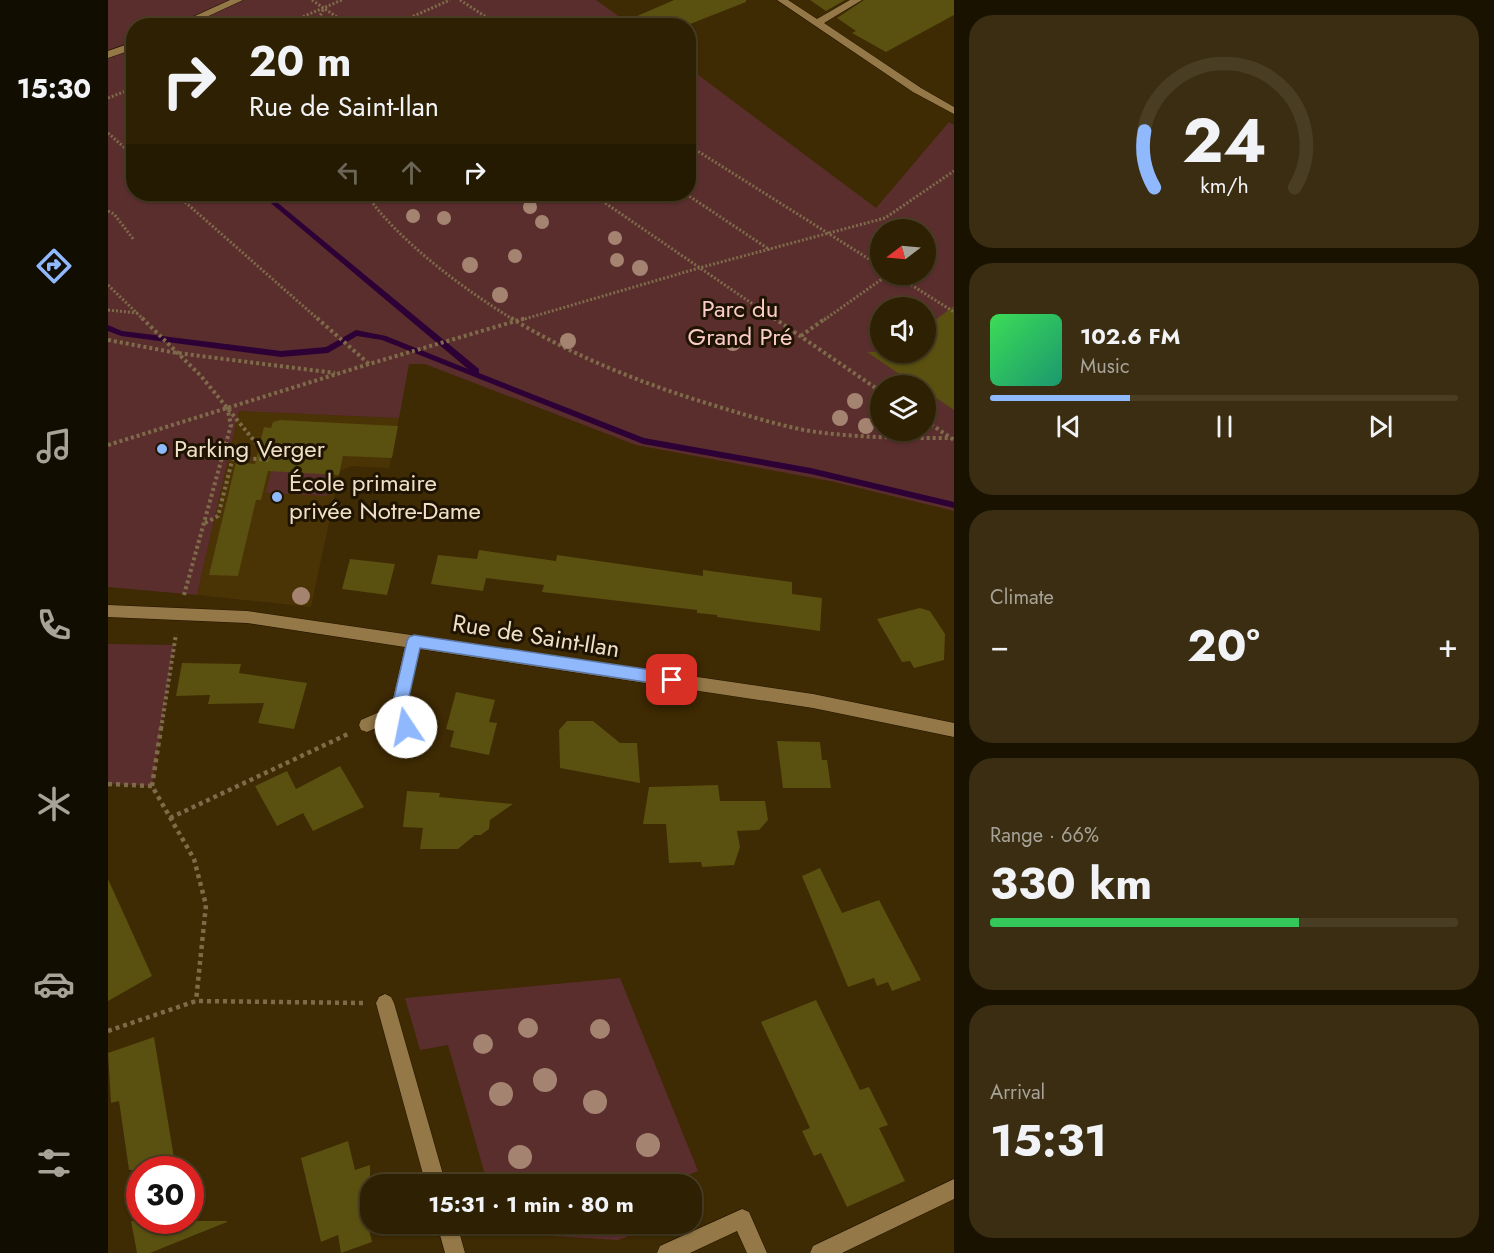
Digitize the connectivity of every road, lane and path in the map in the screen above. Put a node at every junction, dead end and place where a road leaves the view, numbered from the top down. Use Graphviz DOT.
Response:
graph roads {
  1 [pos="238,0"];
  2 [pos="312,0"];
  3 [pos="342,0"];
  4 [pos="450,0"];
  5 [pos="460,0"];
  6 [pos="782,0"];
  7 [pos="857,0"];
  8 [pos="324,8"];
  9 [pos="413,16"];
  10 [pos="196,18"];
  11 [pos="300,18"];
  12 [pos="319,18"];
  13 [pos="338,18"];
  14 [pos="409,18"];
  15 [pos="416,18"];
  16 [pos="488,18"];
  17 [pos="817,23"];
  18 [pos="126,48"];
  19 [pos="108,55"];
  20 [pos="126,91"];
  21 [pos="108,98"];
  22 [pos="954,111"];
  23 [pos="108,133"];
  24 [pos="126,149"];
  25 [pos="696,150"];
  26 [pos="954,171"];
  27 [pos="184,201"];
  28 [pos="372,201"];
  29 [pos="602,201"];
  30 [pos="696,201"];
  31 [pos="108,211"];
  32 [pos="829,233"];
  33 [pos="134,240"];
  34 [pos="770,250"];
  35 [pos="870,260"];
  36 [pos="699,268"];
  37 [pos="108,285"];
  38 [pos="873,285"];
  39 [pos="911,285"];
  40 [pos="108,310"];
  41 [pos="954,312"];
  42 [pos="138,313"];
  43 [pos="515,322"];
  44 [pos="801,336"];
  45 [pos="108,340"];
  46 [pos="177,353"];
  47 [pos="369,364"];
  48 [pos="339,373"];
  49 [pos="870,383"];
  50 [pos="227,407"];
  51 [pos="936,428"];
  52 [pos="953,439"];
  53 [pos="108,445"];
  54 [pos="204,523"];
  55 [pos="108,611"];
  56 [pos="179,613"];
  57 [pos="414,641"];
  58 [pos="398,711"];
  59 [pos="367,725"];
  60 [pos="954,730"];
  61 [pos="414,744"];
  62 [pos="108,784"];
  63 [pos="152,786"];
  64 [pos="170,818"];
  65 [pos="196,1001"];
  66 [pos="385,1003"];
  67 [pos="108,1031"];
  68 [pos="433,1174"];
  69 [pos="954,1189"];
  70 [pos="450,1234"];
  71 [pos="455,1253"];
  72 [pos="667,1253"];
  73 [pos="757,1253"];
  74 [pos="820,1253"];
  1 -- 10 [label="street"];
  2 -- 8 [label="path"];
  3 -- 8 [label="path"];
  4 -- 9 [label="path"];
  5 -- 16 [label="path"];
  6 -- 17 [label="street"];
  7 -- 17 [label="street"];
  8 -- 11 [label="path"];
  8 -- 12 [label="path"];
  8 -- 13 [label="path"];
  9 -- 14 [label="path"];
  9 -- 15 [label="path"];
  17 -- 22 [label="street"];
  18 -- 19 [label="street"];
  20 -- 21 [label="path"];
  23 -- 24 [label="path"];
  25 -- 32 [label="path"];
  26 -- 32 [label="path"];
  27 -- 47 [label="path"];
  28 -- 43 [label="path"];
  29 -- 36 [label="path"];
  30 -- 34 [label="path"];
  31 -- 33 [label="path"];
  32 -- 34 [label="path"];
  32 -- 35 [label="path"];
  34 -- 36 [label="path"];
  36 -- 43 [label="path"];
  36 -- 44 [label="path"];
  37 -- 42 [label="path"];
  38 -- 44 [label="path"];
  39 -- 41 [label="path"];
  40 -- 42 [label="path"];
  42 -- 46 [label="path"];
  43 -- 47 [label="path"];
  43 -- 52 [label="path"];
  44 -- 49 [label="path"];
  45 -- 46 [label="path"];
  46 -- 48 [label="path"];
  46 -- 50 [label="path"];
  47 -- 48 [label="path"];
  48 -- 50 [label="path"];
  50 -- 53 [label="path"];
  50 -- 54 [label="path"];
  50 -- 54 [label="path"];
  51 -- 52 [label="path"];
  54 -- 56 [label="path"];
  55 -- 56 [label="street, Rue de Saint-Ilan"];
  56 -- 57 [label="street, Rue de Saint-Ilan"];
  56 -- 63 [label="path"];
  57 -- 58 [label="street"];
  57 -- 60 [label="street, Rue de Saint-Ilan"];
  58 -- 59 [label="street"];
  58 -- 61 [label="street"];
  59 -- 64 [label="path"];
  62 -- 63 [label="path"];
  63 -- 64 [label="path"];
  64 -- 65 [label="path"];
  65 -- 66 [label="path"];
  65 -- 67 [label="path"];
  66 -- 68 [label="street"];
  69 -- 74 [label="street"];
  70 -- 71 [label="street"];
  72 -- 73 [label="street"];
}
